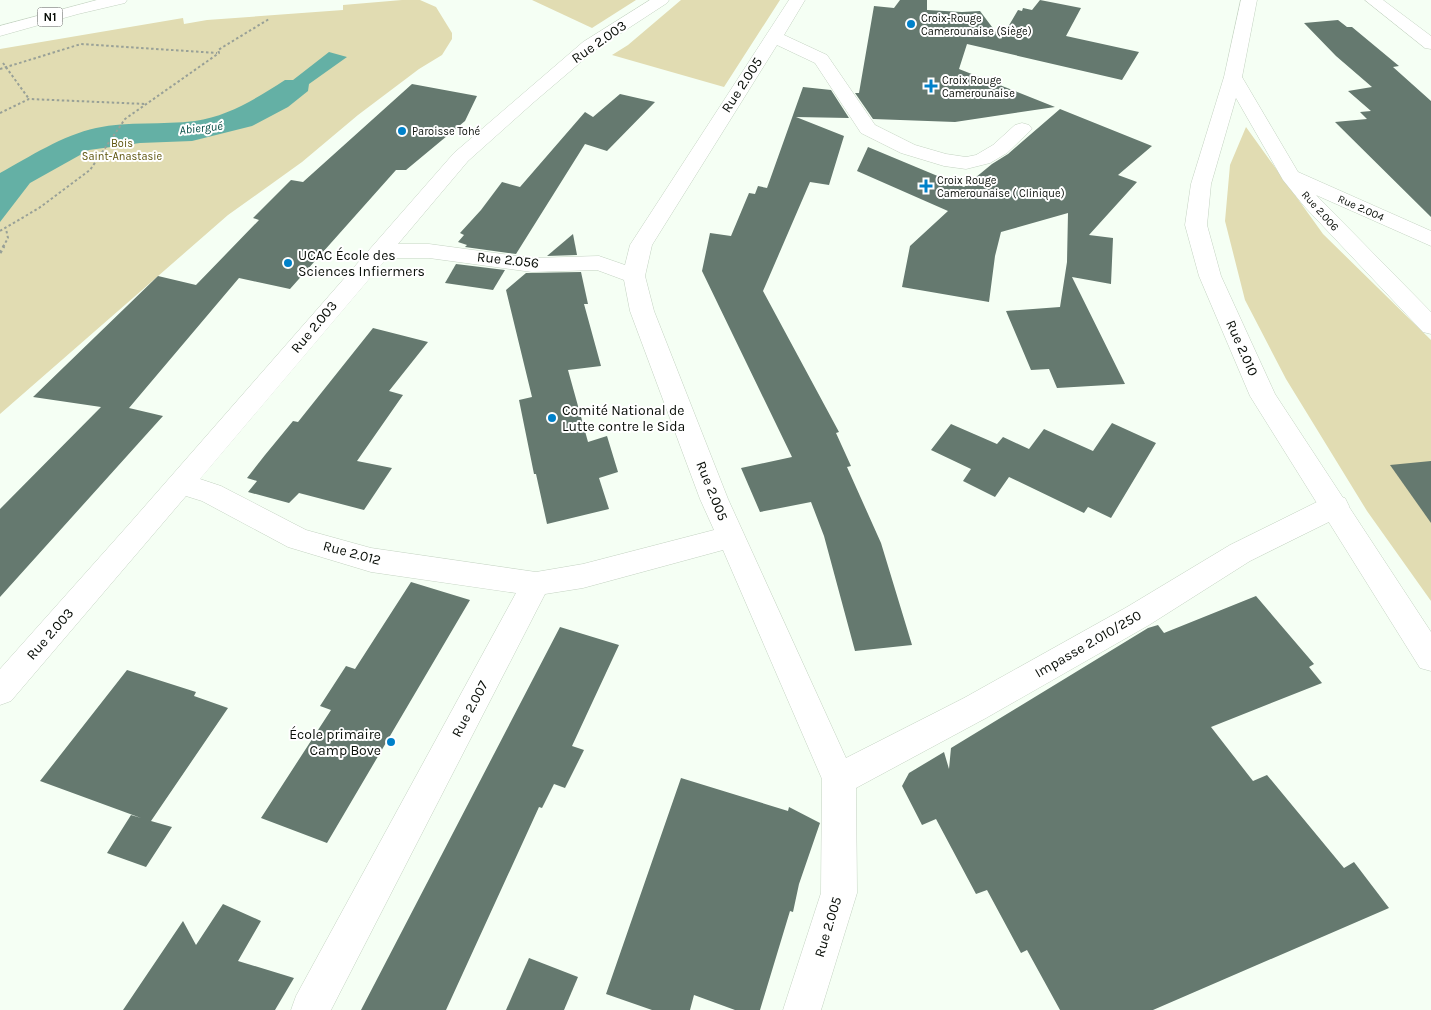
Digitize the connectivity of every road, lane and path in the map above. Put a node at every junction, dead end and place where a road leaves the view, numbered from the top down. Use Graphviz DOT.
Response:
graph roads {
  1 [pos="119,0"];
  2 [pos="133,0"];
  3 [pos="661,0"];
  4 [pos="797,0"];
  5 [pos="1250,0"];
  6 [pos="1360,0"];
  7 [pos="1373,0"];
  8 [pos="100,4"];
  9 [pos="268,19"];
  10 [pos="1411,30"];
  11 [pos="0,31"];
  12 [pos="773,36"];
  13 [pos="1431,44"];
  14 [pos="218,53"];
  15 [pos="3,63"];
  16 [pos="6,68"];
  17 [pos="0,70"];
  18 [pos="1233,77"];
  19 [pos="29,99"];
  20 [pos="146,104"];
  21 [pos="0,113"];
  22 [pos="1022,129"];
  23 [pos="1290,176"];
  24 [pos="6,229"];
  25 [pos="0,231"];
  26 [pos="1431,240"];
  27 [pos="379,251"];
  28 [pos="0,253"];
  29 [pos="634,276"];
  30 [pos="1431,326"];
  31 [pos="181,484"];
  32 [pos="1335,506"];
  33 [pos="730,536"];
  34 [pos="536,584"];
  35 [pos="1431,658"];
  36 [pos="0,691"];
  37 [pos="839,779"];
  38 [pos="310,1010"];
  39 [pos="802,1010"];
  1 -- 8 [label="main road, N1"];
  2 -- 8 [label="main road, N1"];
  3 -- 27 [label="main road, Rue 2.003"];
  4 -- 12 [label="main road, Rue 2.005"];
  5 -- 18 [label="main road, Rue 2.010"];
  6 -- 10 [label="main road"];
  7 -- 10 [label="main road"];
  8 -- 11 [label="main road, N1"];
  9 -- 14 [label="path"];
  10 -- 13 [label="main road"];
  12 -- 22 [label="main road"];
  12 -- 29 [label="main road, Rue 2.005"];
  14 -- 16 [label="path"];
  14 -- 20 [label="path"];
  15 -- 16 [label="path"];
  16 -- 17 [label="path"];
  16 -- 19 [label="path"];
  18 -- 23 [label="main road, Rue 2.006"];
  18 -- 32 [label="main road, Rue 2.010"];
  19 -- 20 [label="path"];
  19 -- 21 [label="path"];
  20 -- 24 [label="path"];
  23 -- 26 [label="main road, Rue 2.004"];
  23 -- 30 [label="main road, Rue 2.006"];
  24 -- 25 [label="path"];
  24 -- 28 [label="path"];
  27 -- 29 [label="main road, Rue 2.056"];
  27 -- 31 [label="main road, Rue 2.003"];
  29 -- 33 [label="main road, Rue 2.005"];
  31 -- 34 [label="main road, Rue 2.012"];
  31 -- 36 [label="main road, Rue 2.003"];
  32 -- 35 [label="main road, Rue 2.010"];
  32 -- 37 [label="main road, Impasse 2.010/250"];
  33 -- 34 [label="main road"];
  33 -- 37 [label="main road, Rue 2.005"];
  34 -- 38 [label="main road, Rue 2.007"];
  37 -- 39 [label="main road, Rue 2.005"];
}
